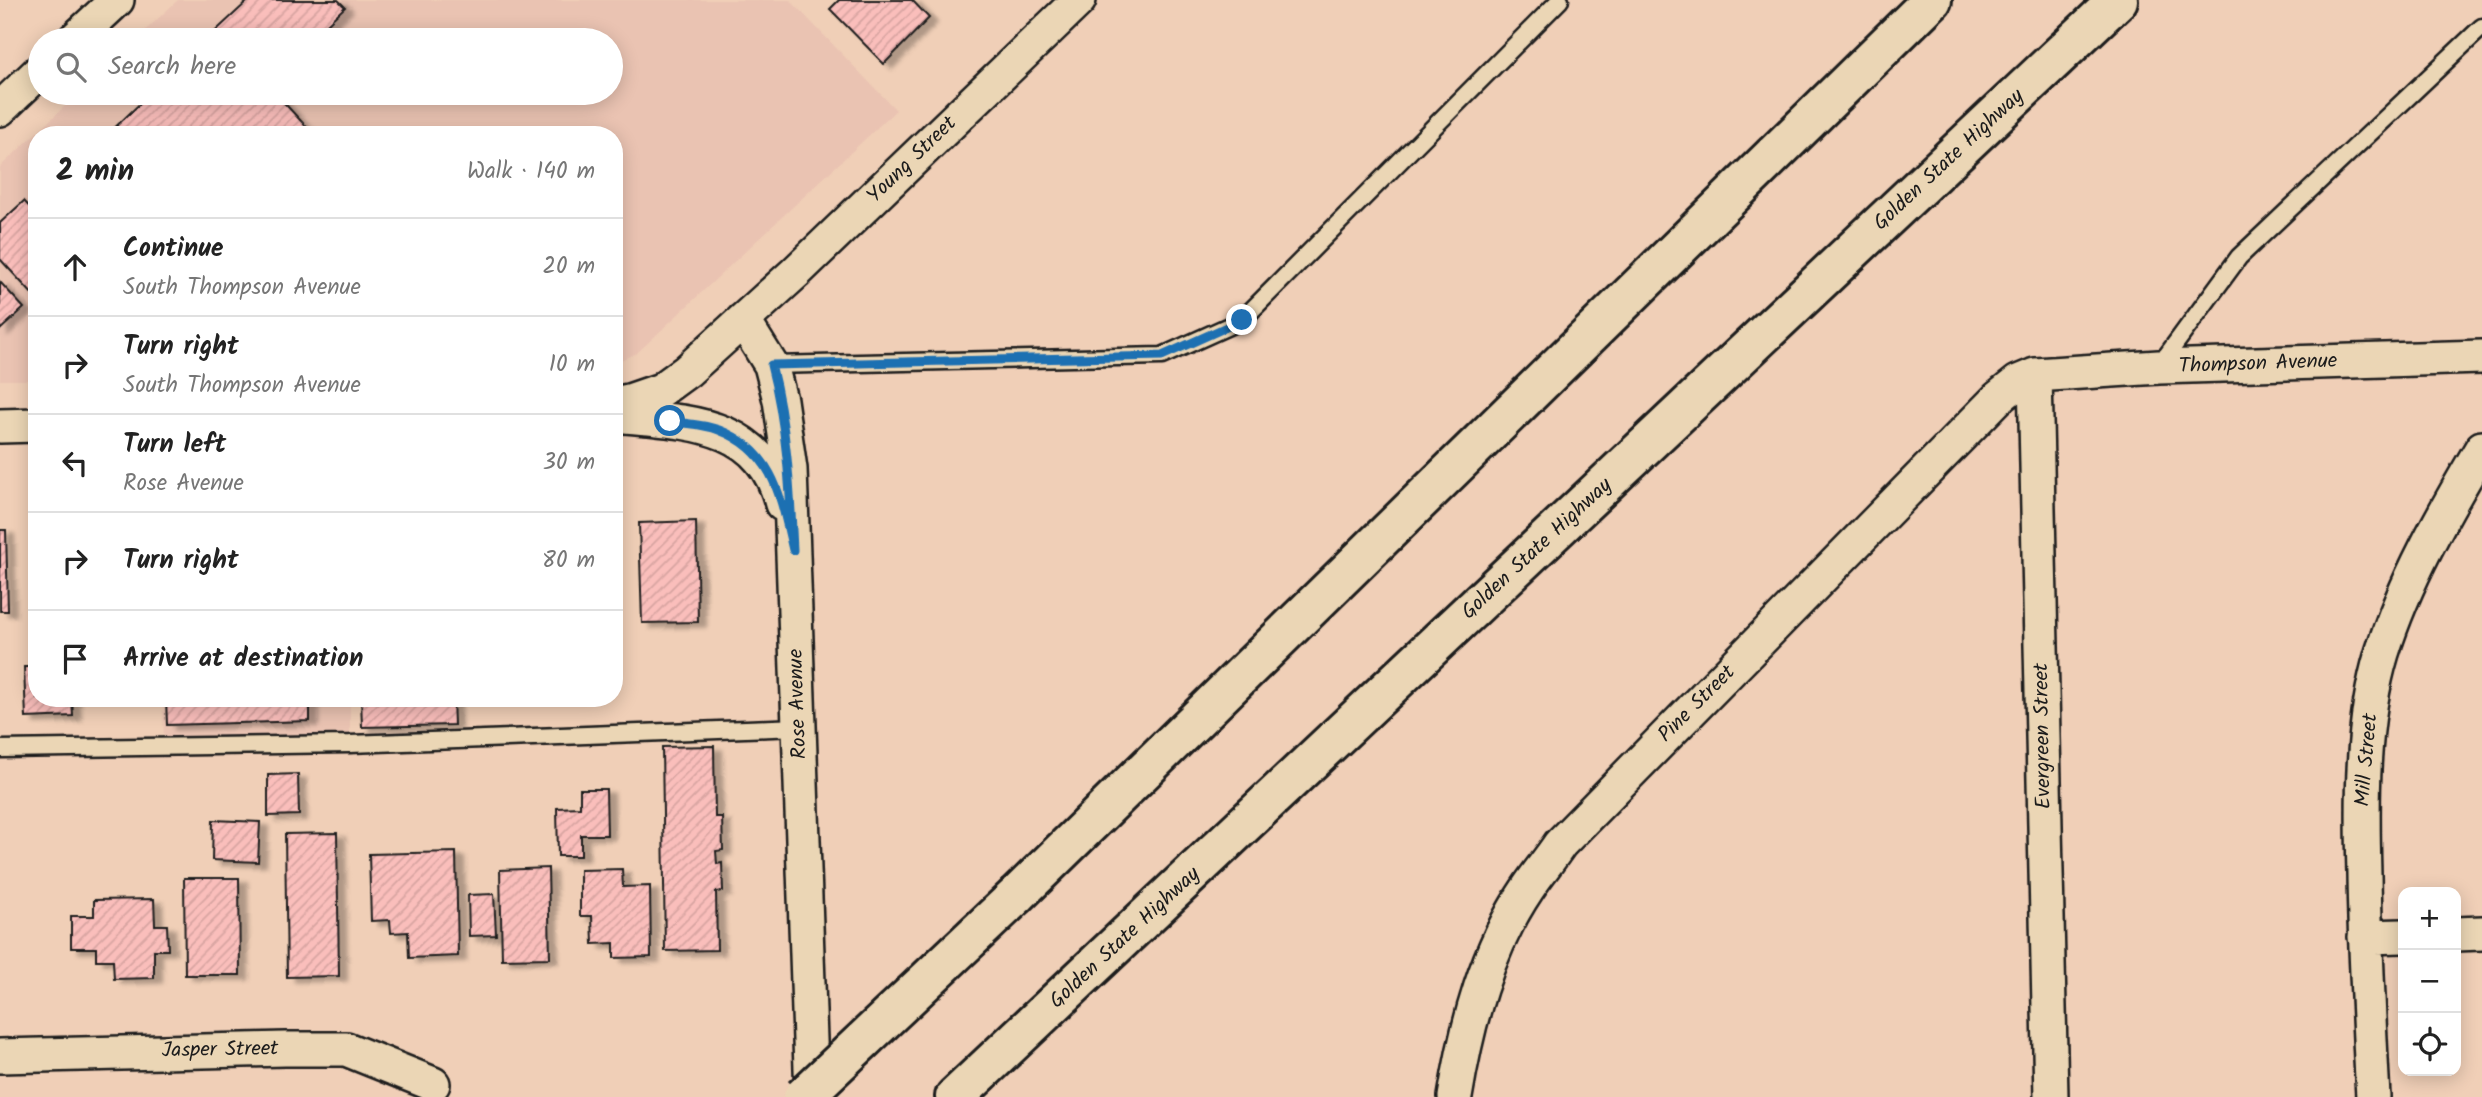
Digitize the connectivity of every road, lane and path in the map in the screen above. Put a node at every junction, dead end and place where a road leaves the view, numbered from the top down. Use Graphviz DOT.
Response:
graph roads {
  1 [pos="117,0"];
  2 [pos="1079,0"];
  3 [pos="1560,0"];
  4 [pos="1932,0"];
  5 [pos="2118,0"];
  6 [pos="2482,27"];
  7 [pos="87,28"];
  8 [pos="28,82"];
  9 [pos="0,109"];
  10 [pos="743,320"];
  11 [pos="2482,357"];
  12 [pos="771,365"];
  13 [pos="2159,367"];
  14 [pos="2035,375"];
  15 [pos="623,402"];
  16 [pos="623,416"];
  17 [pos="28,425"];
  18 [pos="0,426"];
  19 [pos="2482,448"];
  20 [pos="793,550"];
  21 [pos="799,727"];
  22 [pos="0,749"];
  23 [pos="2482,933"];
  24 [pos="2461,934"];
  25 [pos="2398,936"];
  26 [pos="2365,937"];
  27 [pos="0,1056"];
  28 [pos="433,1084"];
  29 [pos="803,1097"];
  30 [pos="811,1097"];
  31 [pos="955,1097"];
  32 [pos="1455,1097"];
  33 [pos="2051,1097"];
  34 [pos="2373,1097"];
  1 -- 7 [label="street"];
  2 -- 10 [label="street, Young Street"];
  3 -- 12 [label="lane"];
  4 -- 29 [label="highway, bridge"];
  5 -- 31 [label="highway, Golden State Highway"];
  6 -- 13 [label="lane"];
  8 -- 9 [label="street"];
  10 -- 12 [label="street, Rose Avenue"];
  10 -- 15 [label="street, Young Street"];
  11 -- 13 [label="street, Thompson Avenue"];
  12 -- 20 [label="street, Rose Avenue"];
  13 -- 14 [label="street, Thompson Avenue"];
  14 -- 32 [label="street, Pine Street"];
  14 -- 33 [label="street, Evergreen Street"];
  16 -- 20 [label="street"];
  17 -- 18 [label="street"];
  19 -- 26 [label="street, Mill Street"];
  20 -- 21 [label="street, Rose Avenue"];
  21 -- 22 [label="lane"];
  21 -- 30 [label="street, Rose Avenue"];
  23 -- 24 [label="street"];
  25 -- 26 [label="street"];
  26 -- 34 [label="street, Mill Street"];
  27 -- 28 [label="street, Jasper Street"];
}
